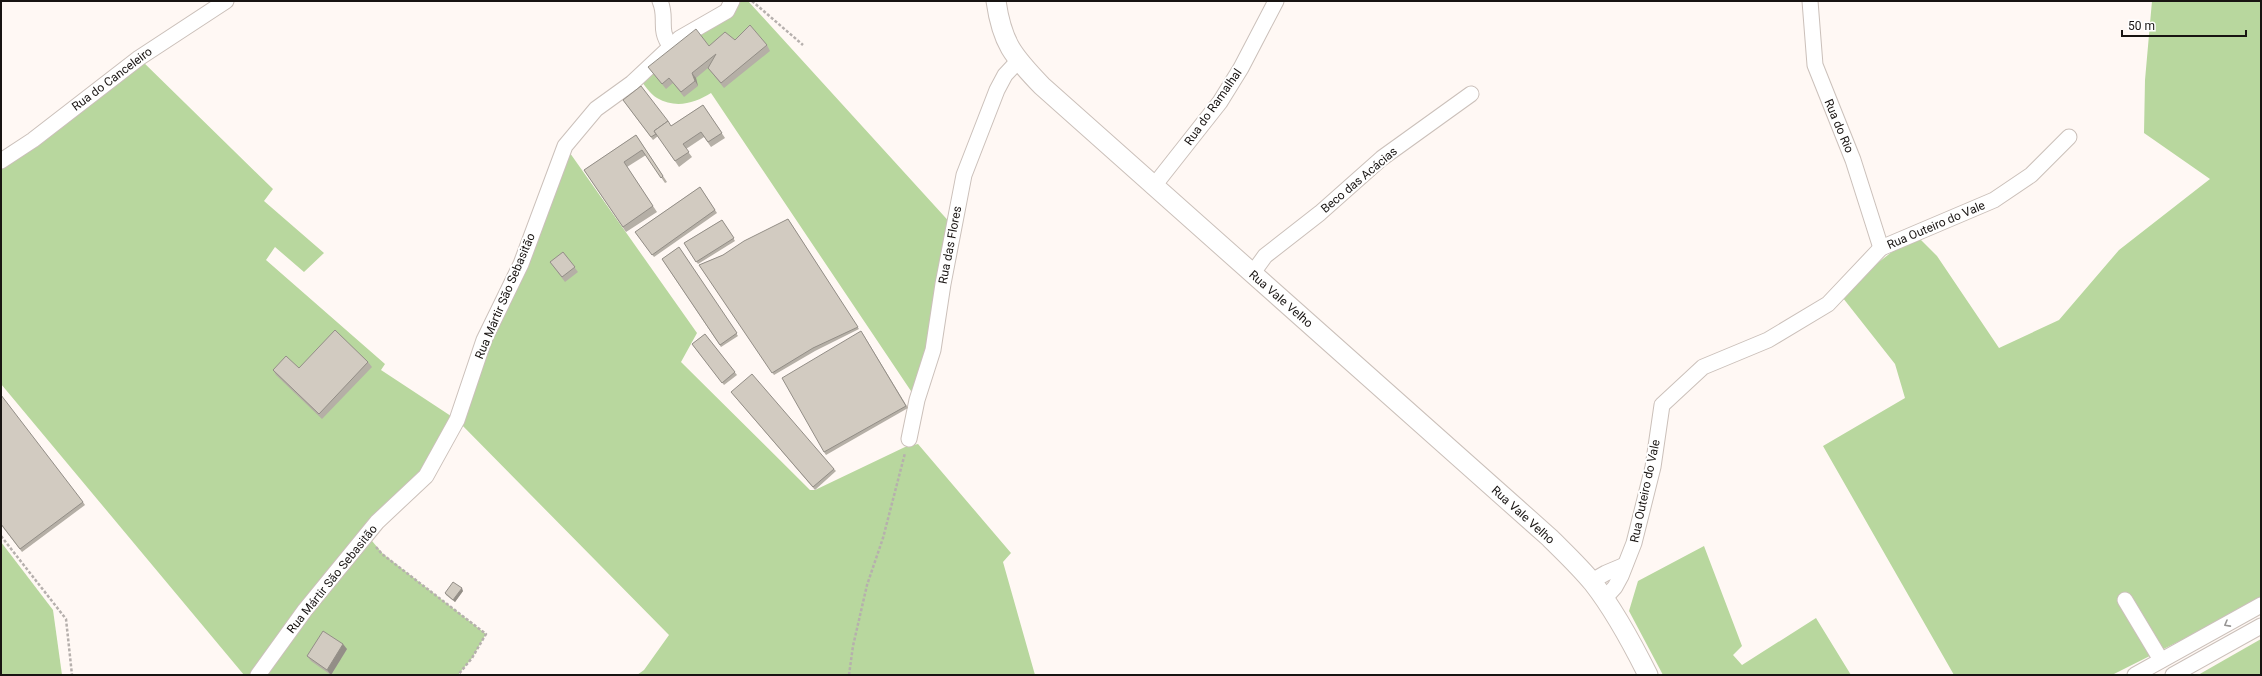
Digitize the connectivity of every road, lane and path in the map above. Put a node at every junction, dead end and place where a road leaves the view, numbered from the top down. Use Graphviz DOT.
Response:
graph roads {
  1 [pos="226,1"];
  2 [pos="660,1"];
  3 [pos="752,1"];
  4 [pos="996,1"];
  5 [pos="1810,1"];
  6 [pos="1273,2"];
  7 [pos="729,3"];
  8 [pos="803,45"];
  9 [pos="671,47"];
  10 [pos="1018,61"];
  11 [pos="1471,94"];
  12 [pos="2069,137"];
  13 [pos="1,161"];
  14 [pos="1153,187"];
  15 [pos="1881,248"];
  16 [pos="1252,274"];
  17 [pos="909,439"];
  18 [pos="367,535"];
  19 [pos="1,536"];
  20 [pos="1625,565"];
  21 [pos="1592,582"];
  22 [pos="1605,598"];
  23 [pos="2125,600"];
  24 [pos="2261,605"];
  25 [pos="2261,626"];
  26 [pos="2161,660"];
  27 [pos="72,675"];
  28 [pos="258,675"];
  29 [pos="458,675"];
  30 [pos="849,675"];
  31 [pos="1648,675"];
  32 [pos="2135,675"];
  33 [pos="2173,675"];
  1 -- 13 [label="street, Rua do Canceleiro"];
  2 -- 9 [label="street"];
  3 -- 8 [label="path"];
  4 -- 10 [label="street, Rua Vale Velho"];
  5 -- 15 [label="street, Rua do Rio"];
  6 -- 14 [label="street, Rua do Ramalhal"];
  7 -- 9 [label="street, Rua Mártir São Sebasitão"];
  9 -- 18 [label="street, Rua Mártir São Sebasitão"];
  10 -- 14 [label="street, Rua Vale Velho"];
  10 -- 17 [label="street, Rua das Flores"];
  11 -- 16 [label="street, Beco das Acácias"];
  12 -- 15 [label="street, Rua Outeiro do Vale"];
  14 -- 16 [label="street, Rua Vale Velho"];
  15 -- 20 [label="street, Rua Outeiro do Vale"];
  16 -- 21 [label="street, Rua Vale Velho"];
  17 -- 30 [label="path"];
  18 -- 28 [label="street, Rua Mártir São Sebasitão"];
  18 -- 29 [label="path"];
  19 -- 27 [label="path"];
  20 -- 21 [label="street"];
  20 -- 22 [label="street, Rua Outeiro do Vale"];
  21 -- 22 [label="street, Rua Vale Velho"];
  22 -- 31 [label="street, Rua Vale Velho"];
  23 -- 26 [label="street"];
  24 -- 26 [label="street, one-way"];
  25 -- 33 [label="street"];
  26 -- 32 [label="street"];
}
